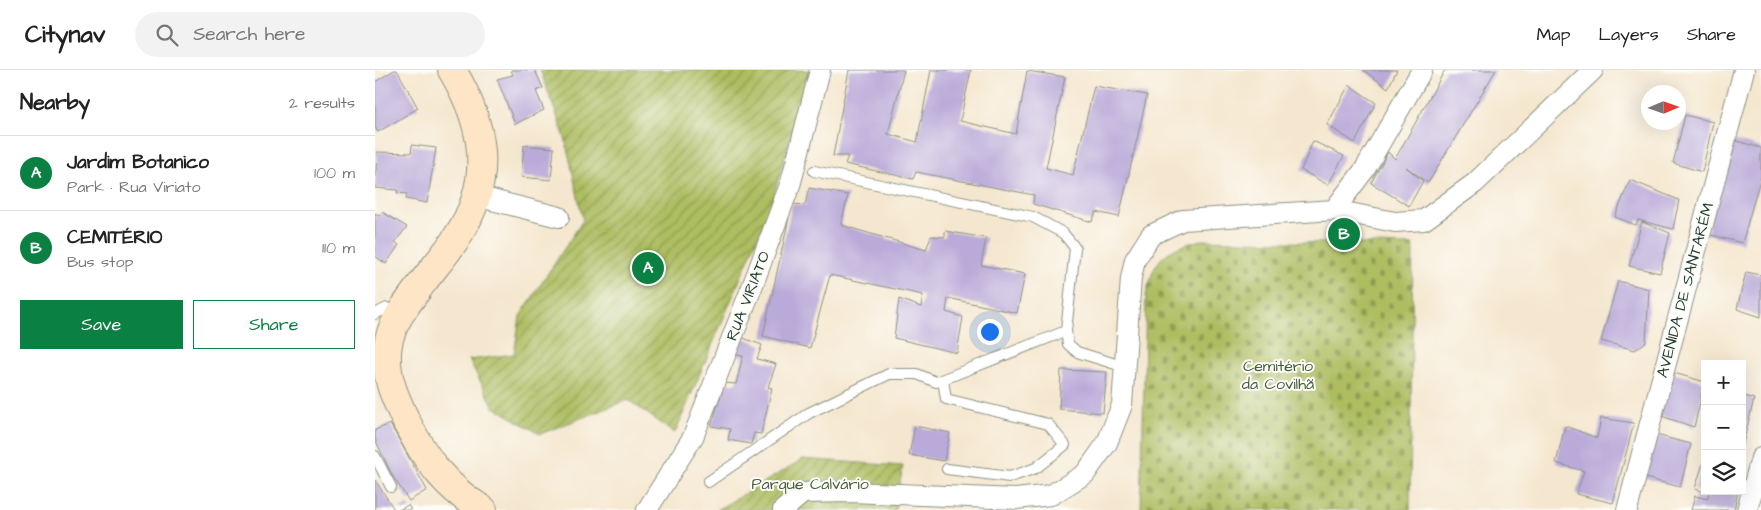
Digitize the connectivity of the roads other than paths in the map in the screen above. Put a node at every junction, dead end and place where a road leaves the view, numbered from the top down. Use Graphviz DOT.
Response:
graph roads {
  1 [pos="452,70"];
  2 [pos="820,70"];
  3 [pos="1422,70"];
  4 [pos="1593,70"];
  5 [pos="1744,70"];
  6 [pos="814,171"];
  7 [pos="476,196"];
  8 [pos="1334,210"];
  9 [pos="559,217"];
  10 [pos="388,313"];
  11 [pos="1067,331"];
  12 [pos="1125,367"];
  13 [pos="943,380"];
  14 [pos="375,456"];
  15 [pos="1761,458"];
  16 [pos="947,469"];
  17 [pos="708,482"];
  18 [pos="391,487"];
  19 [pos="483,510"];
  20 [pos="647,510"];
  21 [pos="783,510"];
  22 [pos="1627,510"];
  23 [pos="1747,510"];
  1 -- 7 [label="main road"];
  2 -- 20 [label="street, RUA VIRIATO"];
  3 -- 8 [label="street"];
  4 -- 8 [label="street"];
  5 -- 22 [label="street, AVENIDA DE SANTARÉM"];
  6 -- 11 [label="lane"];
  7 -- 9 [label="street"];
  7 -- 10 [label="main road"];
  8 -- 12 [label="street"];
  10 -- 19 [label="main road"];
  11 -- 12 [label="lane"];
  11 -- 13 [label="lane"];
  12 -- 21 [label="street"];
  13 -- 16 [label="lane"];
  13 -- 17 [label="lane"];
  14 -- 18 [label="lane"];
  15 -- 23 [label="street"];
}
